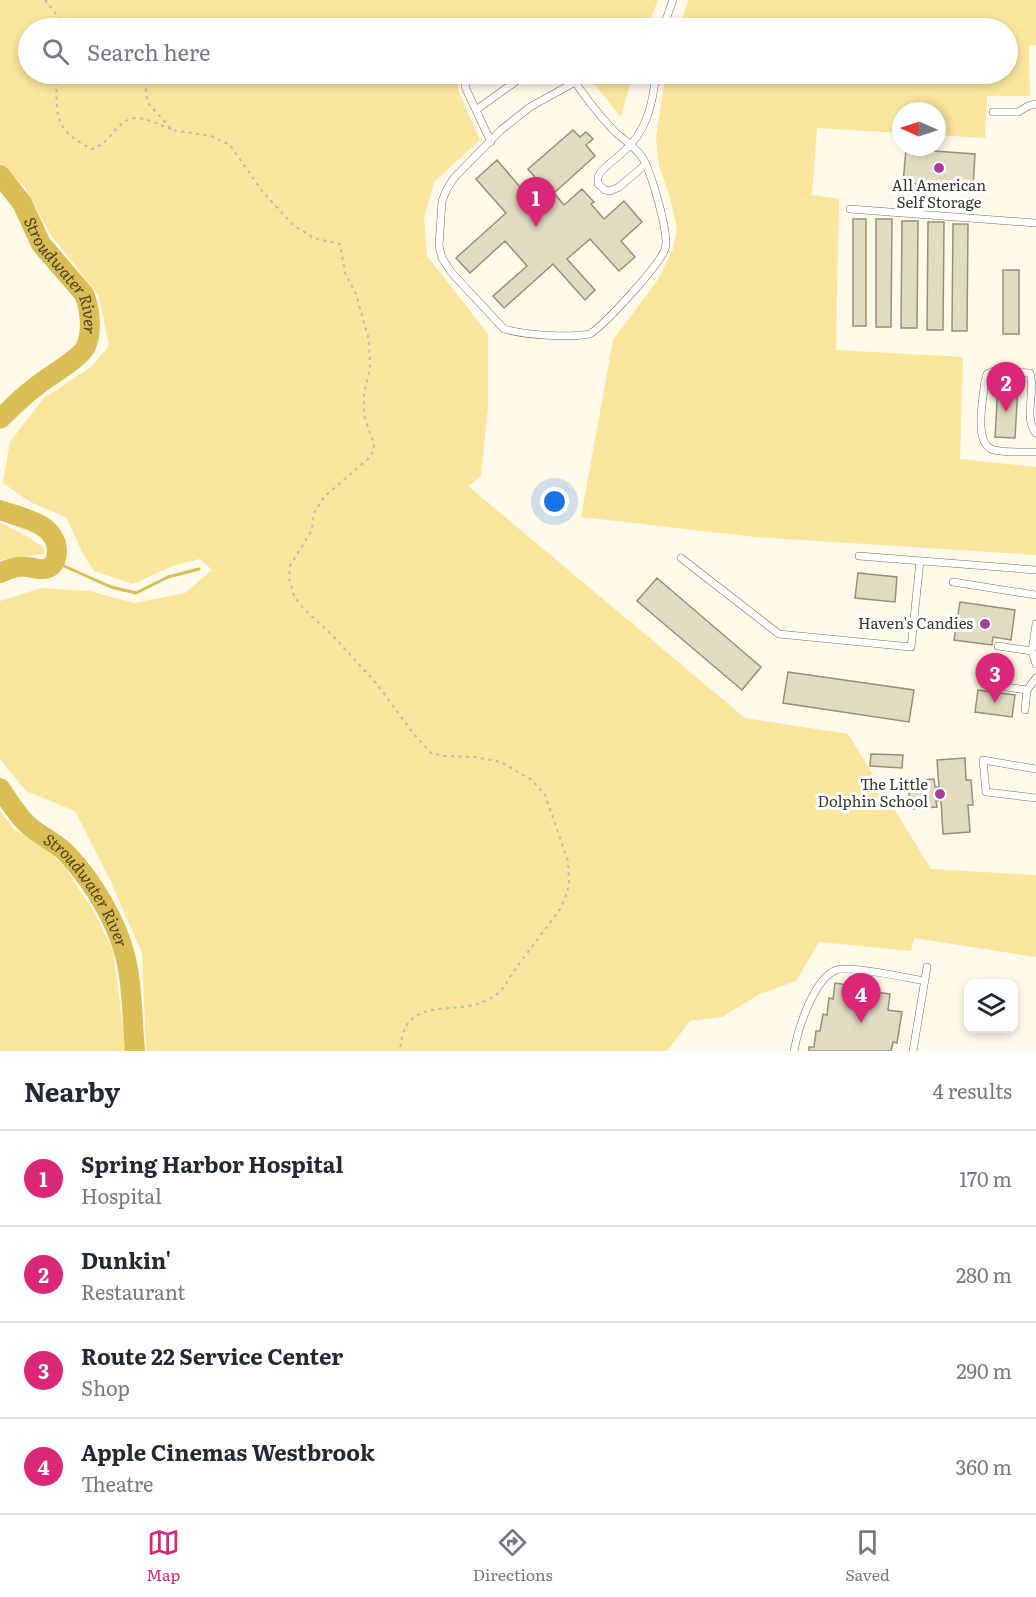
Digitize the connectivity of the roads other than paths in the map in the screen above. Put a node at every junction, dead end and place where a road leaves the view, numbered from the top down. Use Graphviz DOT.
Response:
graph roads {
  1 [pos="673,0"];
  2 [pos="667,18"];
  3 [pos="465,84"];
  4 [pos="512,84"];
  5 [pos="571,84"];
  6 [pos="577,84"];
  7 [pos="655,84"];
  8 [pos="1036,104"];
  9 [pos="476,110"];
  10 [pos="993,112"];
  11 [pos="491,142"];
  12 [pos="631,144"];
  13 [pos="645,165"];
  14 [pos="850,209"];
  15 [pos="1036,223"];
  16 [pos="1036,433"];
  17 [pos="1036,452"];
  18 [pos="859,556"];
  19 [pos="681,558"];
  20 [pos="920,561"];
  21 [pos="1036,570"];
  22 [pos="953,582"];
  23 [pos="1036,595"];
  24 [pos="1036,624"];
  25 [pos="998,646"];
  26 [pos="1032,651"];
  27 [pos="1036,664"];
  28 [pos="1036,678"];
  29 [pos="985,684"];
  30 [pos="1028,690"];
  31 [pos="1025,710"];
  32 [pos="1036,769"];
  33 [pos="1036,798"];
  34 [pos="927,968"];
  35 [pos="925,981"];
  36 [pos="794,1051"];
  37 [pos="913,1051"];
  1 -- 2 [label="lane"];
  3 -- 9 [label="lane"];
  4 -- 9 [label="lane"];
  5 -- 11 [label="lane"];
  6 -- 12 [label="lane"];
  7 -- 12 [label="lane"];
  8 -- 10 [label="lane"];
  9 -- 11 [label="lane"];
  11 -- 13 [label="lane"];
  12 -- 13 [label="lane"];
  12 -- 13 [label="lane"];
  14 -- 15 [label="lane"];
  16 -- 17 [label="lane"];
  18 -- 20 [label="lane"];
  19 -- 20 [label="lane"];
  20 -- 21 [label="lane"];
  22 -- 23 [label="lane"];
  24 -- 26 [label="lane"];
  25 -- 26 [label="lane"];
  26 -- 27 [label="lane"];
  28 -- 30 [label="lane"];
  29 -- 30 [label="lane"];
  30 -- 31 [label="lane"];
  32 -- 33 [label="lane"];
  34 -- 35 [label="lane"];
  35 -- 36 [label="lane"];
  35 -- 37 [label="lane"];
}
